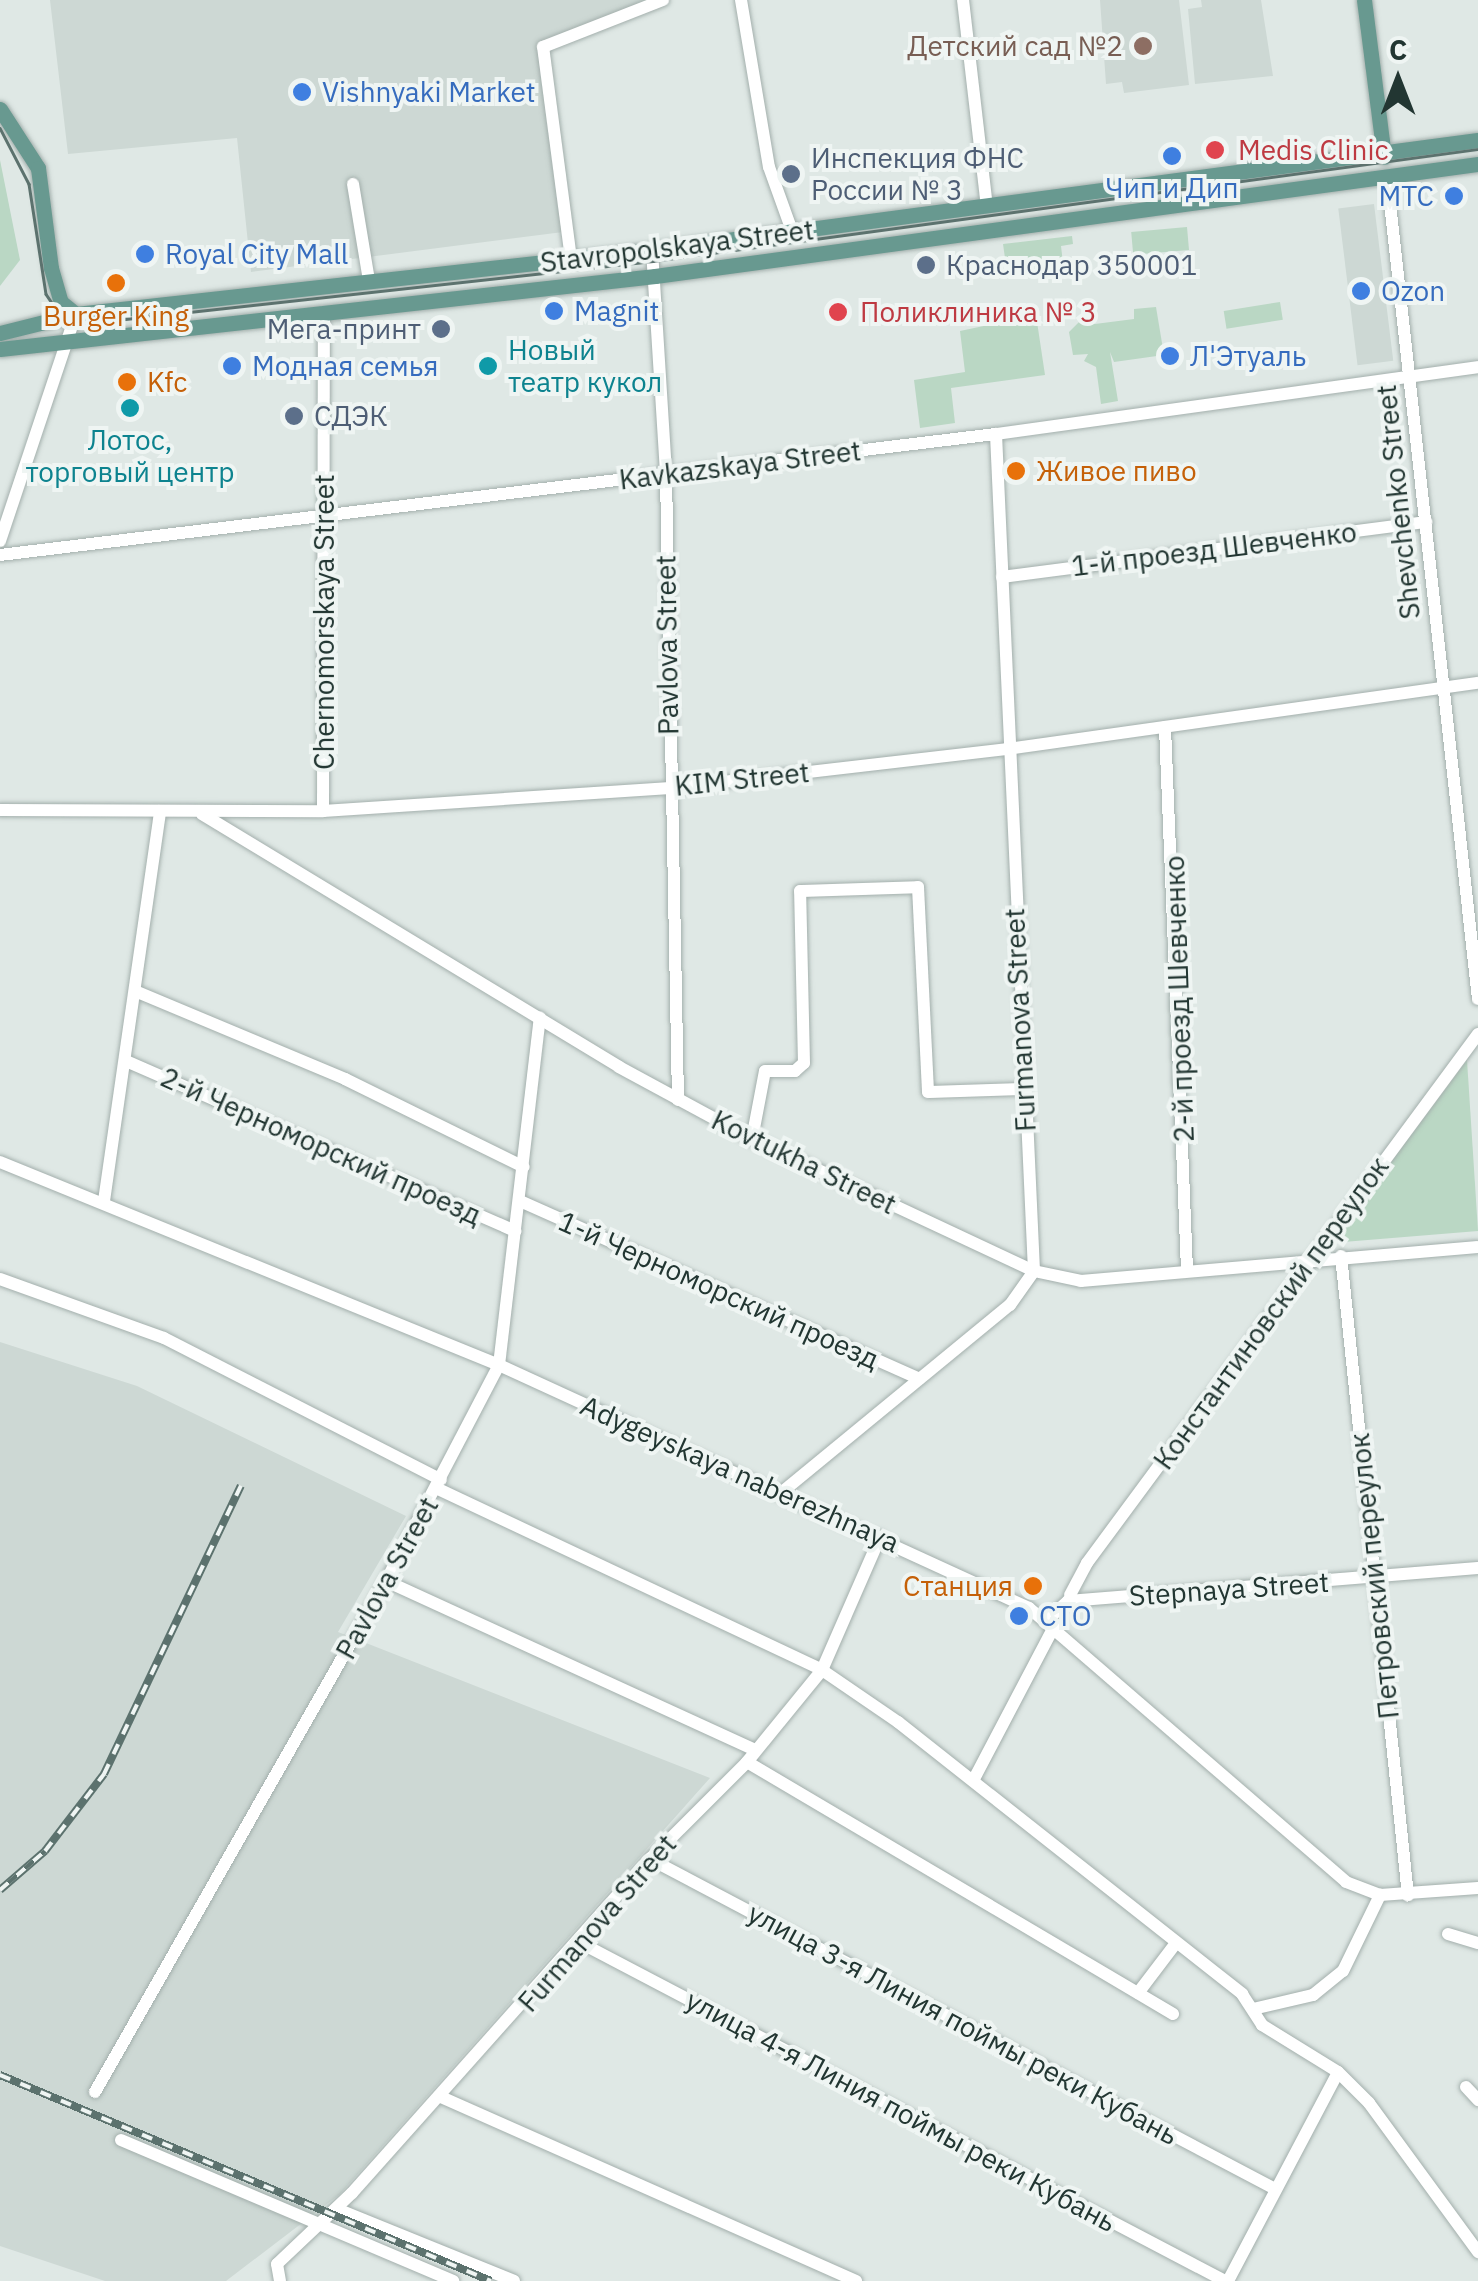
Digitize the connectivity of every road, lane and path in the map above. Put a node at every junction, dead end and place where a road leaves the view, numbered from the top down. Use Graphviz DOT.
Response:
graph roads {
  1 [pos="663,0"];
  2 [pos="741,0"];
  3 [pos="964,0"];
  4 [pos="1364,0"];
  5 [pos="0,108"];
  6 [pos="1478,140"];
  7 [pos="1383,152"];
  8 [pos="1478,164"];
  9 [pos="1387,176"];
  10 [pos="353,184"];
  11 [pos="987,206"];
  12 [pos="792,232"];
  13 [pos="652,250"];
  14 [pos="571,258"];
  15 [pos="51,268"];
  16 [pos="654,276"];
  17 [pos="369,281"];
  18 [pos="324,312"];
  19 [pos="76,314"];
  20 [pos="46,324"];
  21 [pos="0,333"];
  22 [pos="68,343"];
  23 [pos="0,346"];
  24 [pos="1478,367"];
  25 [pos="1409,377"];
  26 [pos="996,434"];
  27 [pos="666,476"];
  28 [pos="326,517"];
  29 [pos="1426,522"];
  30 [pos="0,541"];
  31 [pos="0,555"];
  32 [pos="1002,577"];
  33 [pos="1478,683"];
  34 [pos="1442,688"];
  35 [pos="1166,728"];
  36 [pos="1007,750"];
  37 [pos="670,788"];
  38 [pos="0,810"];
  39 [pos="160,811"];
  40 [pos="198,811"];
  41 [pos="323,811"];
  42 [pos="135,991"];
  43 [pos="1478,998"];
  44 [pos="540,1017"];
  45 [pos="1478,1034"];
  46 [pos="126,1061"];
  47 [pos="1023,1090"];
  48 [pos="678,1100"];
  49 [pos="752,1139"];
  50 [pos="0,1162"];
  51 [pos="524,1167"];
  52 [pos="104,1201"];
  53 [pos="520,1201"];
  54 [pos="516,1231"];
  55 [pos="1478,1247"];
  56 [pos="1341,1256"];
  57 [pos="1310,1259"];
  58 [pos="1034,1271"];
  59 [pos="1187,1271"];
  60 [pos="0,1278"];
  61 [pos="499,1365"];
  62 [pos="919,1379"];
  63 [pos="439,1484"];
  64 [pos="782,1492"];
  65 [pos="880,1537"];
  66 [pos="1478,1568"];
  67 [pos="1374,1578"];
  68 [pos="386,1581"];
  69 [pos="1070,1595"];
  70 [pos="1051,1622"];
  71 [pos="822,1670"];
  72 [pos="752,1756"];
  73 [pos="974,1779"];
  74 [pos="650,1859"];
  75 [pos="1478,1888"];
  76 [pos="1380,1895"];
  77 [pos="1408,1896"];
  78 [pos="1448,1934"];
  79 [pos="577,1941"];
  80 [pos="1176,1944"];
  81 [pos="1478,1944"];
  82 [pos="1138,1992"];
  83 [pos="1253,2009"];
  84 [pos="1173,2014"];
  85 [pos="1338,2072"];
  86 [pos="1466,2088"];
  87 [pos="95,2092"];
  88 [pos="441,2097"];
  89 [pos="1478,2100"];
  90 [pos="121,2140"];
  91 [pos="1275,2189"];
  92 [pos="337,2209"];
  93 [pos="316,2228"];
  94 [pos="1478,2252"];
  95 [pos="280,2281"];
  96 [pos="453,2281"];
  97 [pos="514,2281"];
  98 [pos="856,2281"];
  99 [pos="1226,2281"];
  1 -- 14 [label="street"];
  2 -- 12 [label="street"];
  3 -- 11 [label="street"];
  4 -- 7 [label="main road, Shevchenko Street"];
  5 -- 15 [label="main road"];
  6 -- 7 [label="main road, Stavropolskaya Street"];
  7 -- 9 [label="main road, Shevchenko Street"];
  7 -- 11 [label="main road, Stavropolskaya Street"];
  8 -- 9 [label="main road, Stavropolskaya Street"];
  9 -- 16 [label="main road, Stavropolskaya Street"];
  9 -- 25 [label="street, Shevchenko Street"];
  10 -- 17 [label="street"];
  11 -- 12 [label="main road, Stavropolskaya Street"];
  12 -- 13 [label="main road, Stavropolskaya Street"];
  13 -- 14 [label="main road, Stavropolskaya Street"];
  13 -- 16 [label="street, Pavlova Street"];
  14 -- 17 [label="main road, Stavropolskaya Street"];
  15 -- 19 [label="main road"];
  15 -- 20 [label="main road"];
  16 -- 18 [label="main road, Stavropolskaya Street"];
  16 -- 27 [label="street, Pavlova Street"];
  17 -- 19 [label="main road, Stavropolskaya Street"];
  18 -- 22 [label="main road, Stavropolskaya Street"];
  18 -- 28 [label="street, Chernomorskaya Street"];
  19 -- 20 [label="main road, Stavropolskaya Street"];
  19 -- 22 [label="street"];
  20 -- 21 [label="main road, Stavropolskaya Street"];
  20 -- 23 [label="main road, Stavropolskaya Street"];
  22 -- 23 [label="main road, Stavropolskaya Street"];
  22 -- 30 [label="street"];
  24 -- 25 [label="street, Kavkazskaya Street"];
  25 -- 26 [label="street, Kavkazskaya Street"];
  25 -- 29 [label="street, Shevchenko Street"];
  26 -- 27 [label="street, Kavkazskaya Street"];
  26 -- 32 [label="street, Furmanova Street"];
  27 -- 28 [label="street, Kavkazskaya Street"];
  27 -- 37 [label="street, Pavlova Street"];
  28 -- 31 [label="street, Kavkazskaya Street"];
  28 -- 41 [label="street, Chernomorskaya Street"];
  29 -- 32 [label="street, 1-й проезд Шевченко"];
  29 -- 34 [label="street, Shevchenko Street"];
  32 -- 36 [label="street, Furmanova Street"];
  33 -- 34 [label="street, KIM Street"];
  34 -- 35 [label="street, KIM Street"];
  34 -- 43 [label="street, Shevchenko Street"];
  35 -- 36 [label="street, KIM Street"];
  35 -- 59 [label="street, 2-й проезд Шевченко"];
  36 -- 37 [label="street, KIM Street"];
  36 -- 47 [label="street, Furmanova Street"];
  37 -- 41 [label="street, KIM Street"];
  37 -- 48 [label="street, Pavlova Street"];
  38 -- 39 [label="street, KIM Street"];
  39 -- 40 [label="street, KIM Street"];
  39 -- 42 [label="street"];
  40 -- 41 [label="street, KIM Street"];
  40 -- 44 [label="street, Kovtukha Street"];
  42 -- 46 [label="street"];
  42 -- 51 [label="street"];
  44 -- 48 [label="street, Kovtukha Street"];
  44 -- 51 [label="street, Pavlova Street"];
  45 -- 57 [label="street, Константиновский переулок"];
  46 -- 52 [label="street"];
  46 -- 54 [label="street, 2-й Черноморский проезд"];
  47 -- 49 [label="street"];
  47 -- 58 [label="street, Furmanova Street"];
  48 -- 49 [label="street, Kovtukha Street"];
  49 -- 58 [label="street, Kovtukha Street"];
  50 -- 52 [label="street, Adygeyskaya naberezhnaya"];
  51 -- 53 [label="street, Pavlova Street"];
  52 -- 61 [label="street, Adygeyskaya naberezhnaya"];
  53 -- 54 [label="street, Pavlova Street"];
  53 -- 62 [label="street, 1-й Черноморский проезд"];
  54 -- 61 [label="street, Pavlova Street"];
  55 -- 56 [label="street, Kovtukha Street"];
  56 -- 57 [label="street, Kovtukha Street"];
  56 -- 67 [label="street, Петровский переулок"];
  57 -- 59 [label="street, Kovtukha Street"];
  57 -- 69 [label="street, Константиновский переулок"];
  58 -- 59 [label="street, Kovtukha Street"];
  58 -- 62 [label="street"];
  60 -- 63 [label="street"];
  61 -- 63 [label="street, Pavlova Street"];
  61 -- 64 [label="street, Adygeyskaya naberezhnaya"];
  62 -- 64 [label="street"];
  63 -- 68 [label="street, Pavlova Street"];
  63 -- 71 [label="street"];
  64 -- 65 [label="street, Adygeyskaya naberezhnaya"];
  65 -- 70 [label="street, Adygeyskaya naberezhnaya"];
  65 -- 71 [label="street, Furmanova Street"];
  66 -- 67 [label="street, Stepnaya Street"];
  67 -- 70 [label="street, Stepnaya Street"];
  67 -- 77 [label="street, Петровский переулок"];
  68 -- 72 [label="street"];
  68 -- 87 [label="street, Pavlova Street"];
  70 -- 73 [label="street"];
  70 -- 76 [label="street, Adygeyskaya naberezhnaya"];
  71 -- 72 [label="street, Furmanova Street"];
  71 -- 73 [label="street"];
  72 -- 74 [label="street, Furmanova Street"];
  72 -- 82 [label="street"];
  73 -- 80 [label="street"];
  74 -- 79 [label="street, Furmanova Street"];
  74 -- 91 [label="street, улица 3-я Линия поймы реки Кубань"];
  75 -- 77 [label="street, Adygeyskaya naberezhnaya"];
  76 -- 77 [label="street, Adygeyskaya naberezhnaya"];
  76 -- 83 [label="street"];
  78 -- 81 [label="street"];
  79 -- 88 [label="street, Furmanova Street"];
  79 -- 99 [label="street, улица 4-я Линия поймы реки Кубань"];
  80 -- 82 [label="street"];
  80 -- 83 [label="street"];
  82 -- 84 [label="street"];
  83 -- 85 [label="street"];
  85 -- 91 [label="street"];
  85 -- 94 [label="street"];
  86 -- 89 [label="street"];
  88 -- 92 [label="street, Furmanova Street"];
  88 -- 98 [label="street"];
  90 -- 93 [label="street"];
  91 -- 99 [label="street"];
  92 -- 93 [label="street, Furmanova Street"];
  92 -- 97 [label="street"];
  93 -- 95 [label="street, Furmanova Street"];
  93 -- 96 [label="street"];
}
